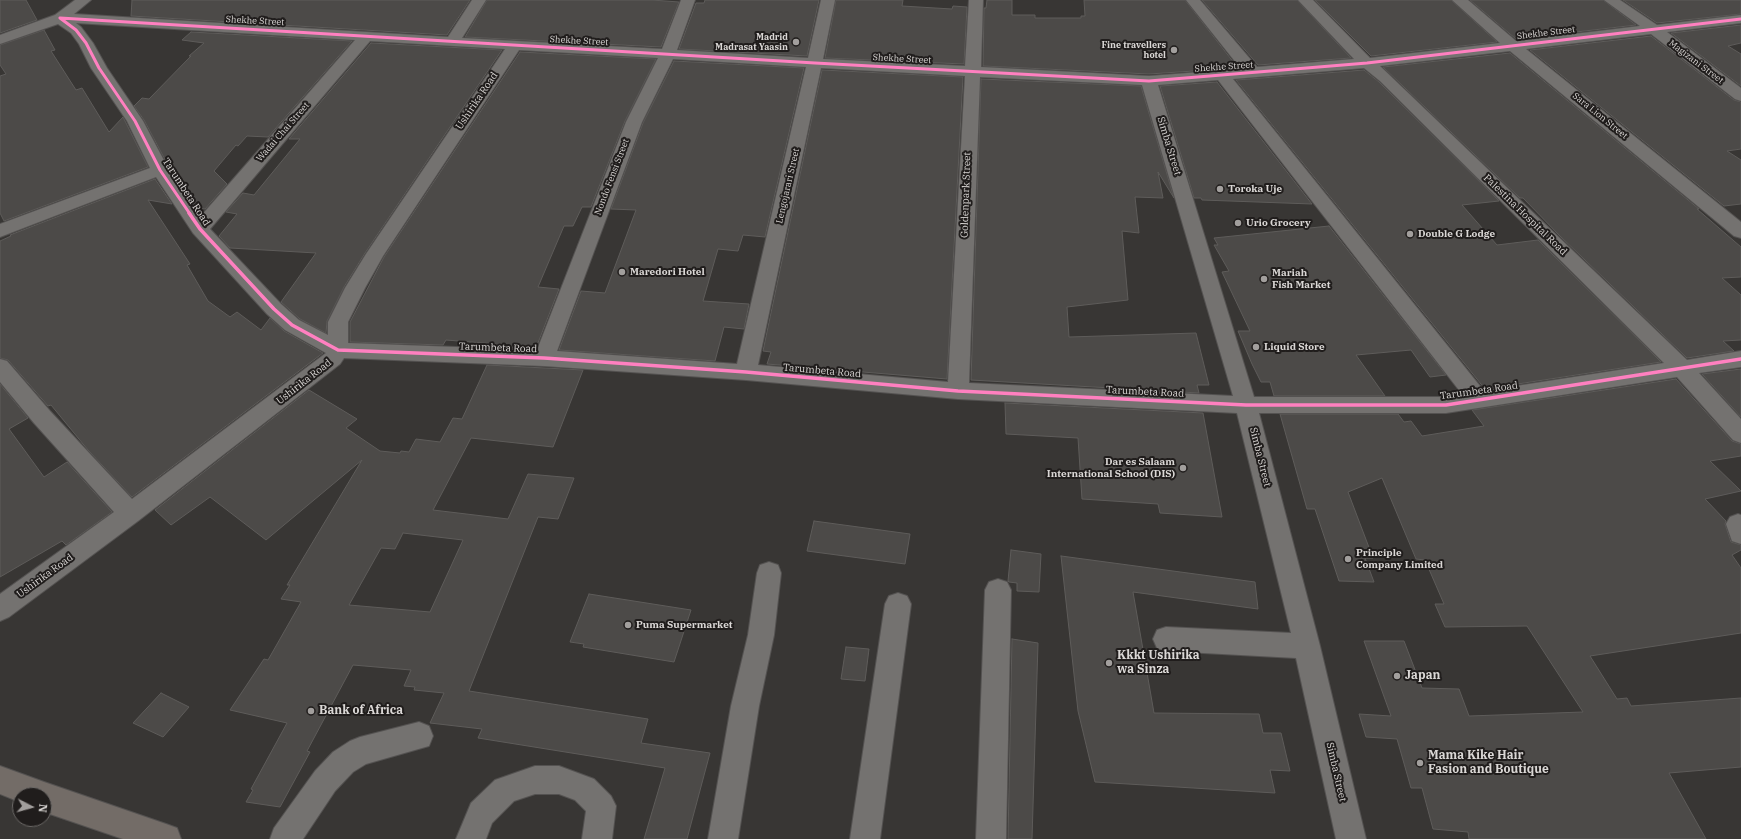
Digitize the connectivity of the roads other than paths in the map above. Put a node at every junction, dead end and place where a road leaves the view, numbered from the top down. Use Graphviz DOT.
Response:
graph roads {
  1 [pos="84,0"];
  2 [pos="479,0"];
  3 [pos="688,0"];
  4 [pos="828,0"];
  5 [pos="976,0"];
  6 [pos="1193,0"];
  7 [pos="1305,0"];
  8 [pos="1459,0"];
  9 [pos="1611,0"];
  10 [pos="60,18"];
  11 [pos="1741,19"];
  12 [pos="1652,28"];
  13 [pos="366,36"];
  14 [pos="0,40"];
  15 [pos="452,42"];
  16 [pos="1512,45"];
  17 [pos="514,46"];
  18 [pos="668,54"];
  19 [pos="815,63"];
  20 [pos="1367,63"];
  21 [pos="972,71"];
  22 [pos="1253,73"];
  23 [pos="1223,76"];
  24 [pos="1149,81"];
  25 [pos="1741,96"];
  26 [pos="160,170"];
  27 [pos="200,229"];
  28 [pos="0,231"];
  29 [pos="1741,232"];
  30 [pos="338,350"];
  31 [pos="544,358"];
  32 [pos="1741,359"];
  33 [pos="0,367"];
  34 [pos="1683,369"];
  35 [pos="746,372"];
  36 [pos="958,391"];
  37 [pos="1479,400"];
  38 [pos="1246,405"];
  39 [pos="1741,434"];
  40 [pos="130,514"];
  41 [pos="769,573"];
  42 [pos="998,590"];
  43 [pos="898,604"];
  44 [pos="0,609"];
  45 [pos="1166,639"];
  46 [pos="1307,646"];
  47 [pos="419,736"];
  48 [pos="0,780"];
  49 [pos="18,787"];
  50 [pos="52,800"];
  51 [pos="166,839"];
  52 [pos="285,839"];
  53 [pos="471,839"];
  54 [pos="597,839"];
  55 [pos="722,839"];
  56 [pos="865,839"];
  57 [pos="991,839"];
  58 [pos="1351,839"];
  1 -- 10 [label="street"];
  2 -- 15 [label="street"];
  3 -- 18 [label="street, Nondo Fensi Street"];
  4 -- 19 [label="street, Lengojarari Street"];
  5 -- 21 [label="street, Goldenpark Street"];
  6 -- 22 [label="street"];
  7 -- 20 [label="street, Palestina Hospital Road"];
  8 -- 16 [label="street, Sara Lion Street"];
  9 -- 12 [label="street, Magizani Street"];
  10 -- 13 [label="street, Shekhe Street"];
  10 -- 14 [label="street"];
  10 -- 26 [label="street, Tarumbeta Road"];
  11 -- 12 [label="street, Shekhe Street"];
  12 -- 16 [label="street, Shekhe Street"];
  12 -- 25 [label="street, Magizani Street"];
  13 -- 15 [label="street, Shekhe Street"];
  13 -- 27 [label="street, Wadai Chai Street"];
  15 -- 17 [label="street, Shekhe Street"];
  16 -- 20 [label="street, Shekhe Street"];
  16 -- 29 [label="street, Sara Lion Street"];
  17 -- 18 [label="street, Shekhe Street"];
  17 -- 30 [label="street, Ushirika Road"];
  18 -- 19 [label="street, Shekhe Street"];
  18 -- 31 [label="street, Nondo Fensi Street"];
  19 -- 21 [label="street, Shekhe Street"];
  19 -- 35 [label="street, Lengojarari Street"];
  20 -- 22 [label="street, Shekhe Street"];
  20 -- 34 [label="street, Palestina Hospital Road"];
  21 -- 24 [label="street, Shekhe Street"];
  21 -- 36 [label="street, Goldenpark Street"];
  22 -- 23 [label="street, Shekhe Street"];
  23 -- 24 [label="street, Shekhe Street"];
  23 -- 37 [label="street"];
  24 -- 38 [label="street, Simba Street"];
  26 -- 27 [label="street, Tarumbeta Road"];
  26 -- 28 [label="street"];
  27 -- 30 [label="street, Tarumbeta Road"];
  30 -- 31 [label="street, Tarumbeta Road"];
  30 -- 40 [label="street, Ushirika Road"];
  31 -- 35 [label="street, Tarumbeta Road"];
  32 -- 34 [label="street, Tarumbeta Road"];
  33 -- 40 [label="street"];
  34 -- 37 [label="street, Tarumbeta Road"];
  34 -- 39 [label="street, Palestina Hospital Road"];
  35 -- 36 [label="street, Tarumbeta Road"];
  36 -- 38 [label="street, Tarumbeta Road"];
  37 -- 38 [label="street, Tarumbeta Road"];
  38 -- 46 [label="street, Simba Street"];
  40 -- 44 [label="street, Ushirika Road"];
  41 -- 55 [label="street"];
  42 -- 57 [label="street"];
  43 -- 56 [label="street"];
  45 -- 46 [label="street"];
  46 -- 58 [label="street, Simba Street"];
  47 -- 52 [label="street"];
  48 -- 49 [label="main road"];
  50 -- 51 [label="main road"];
  53 -- 54 [label="street"];
}
